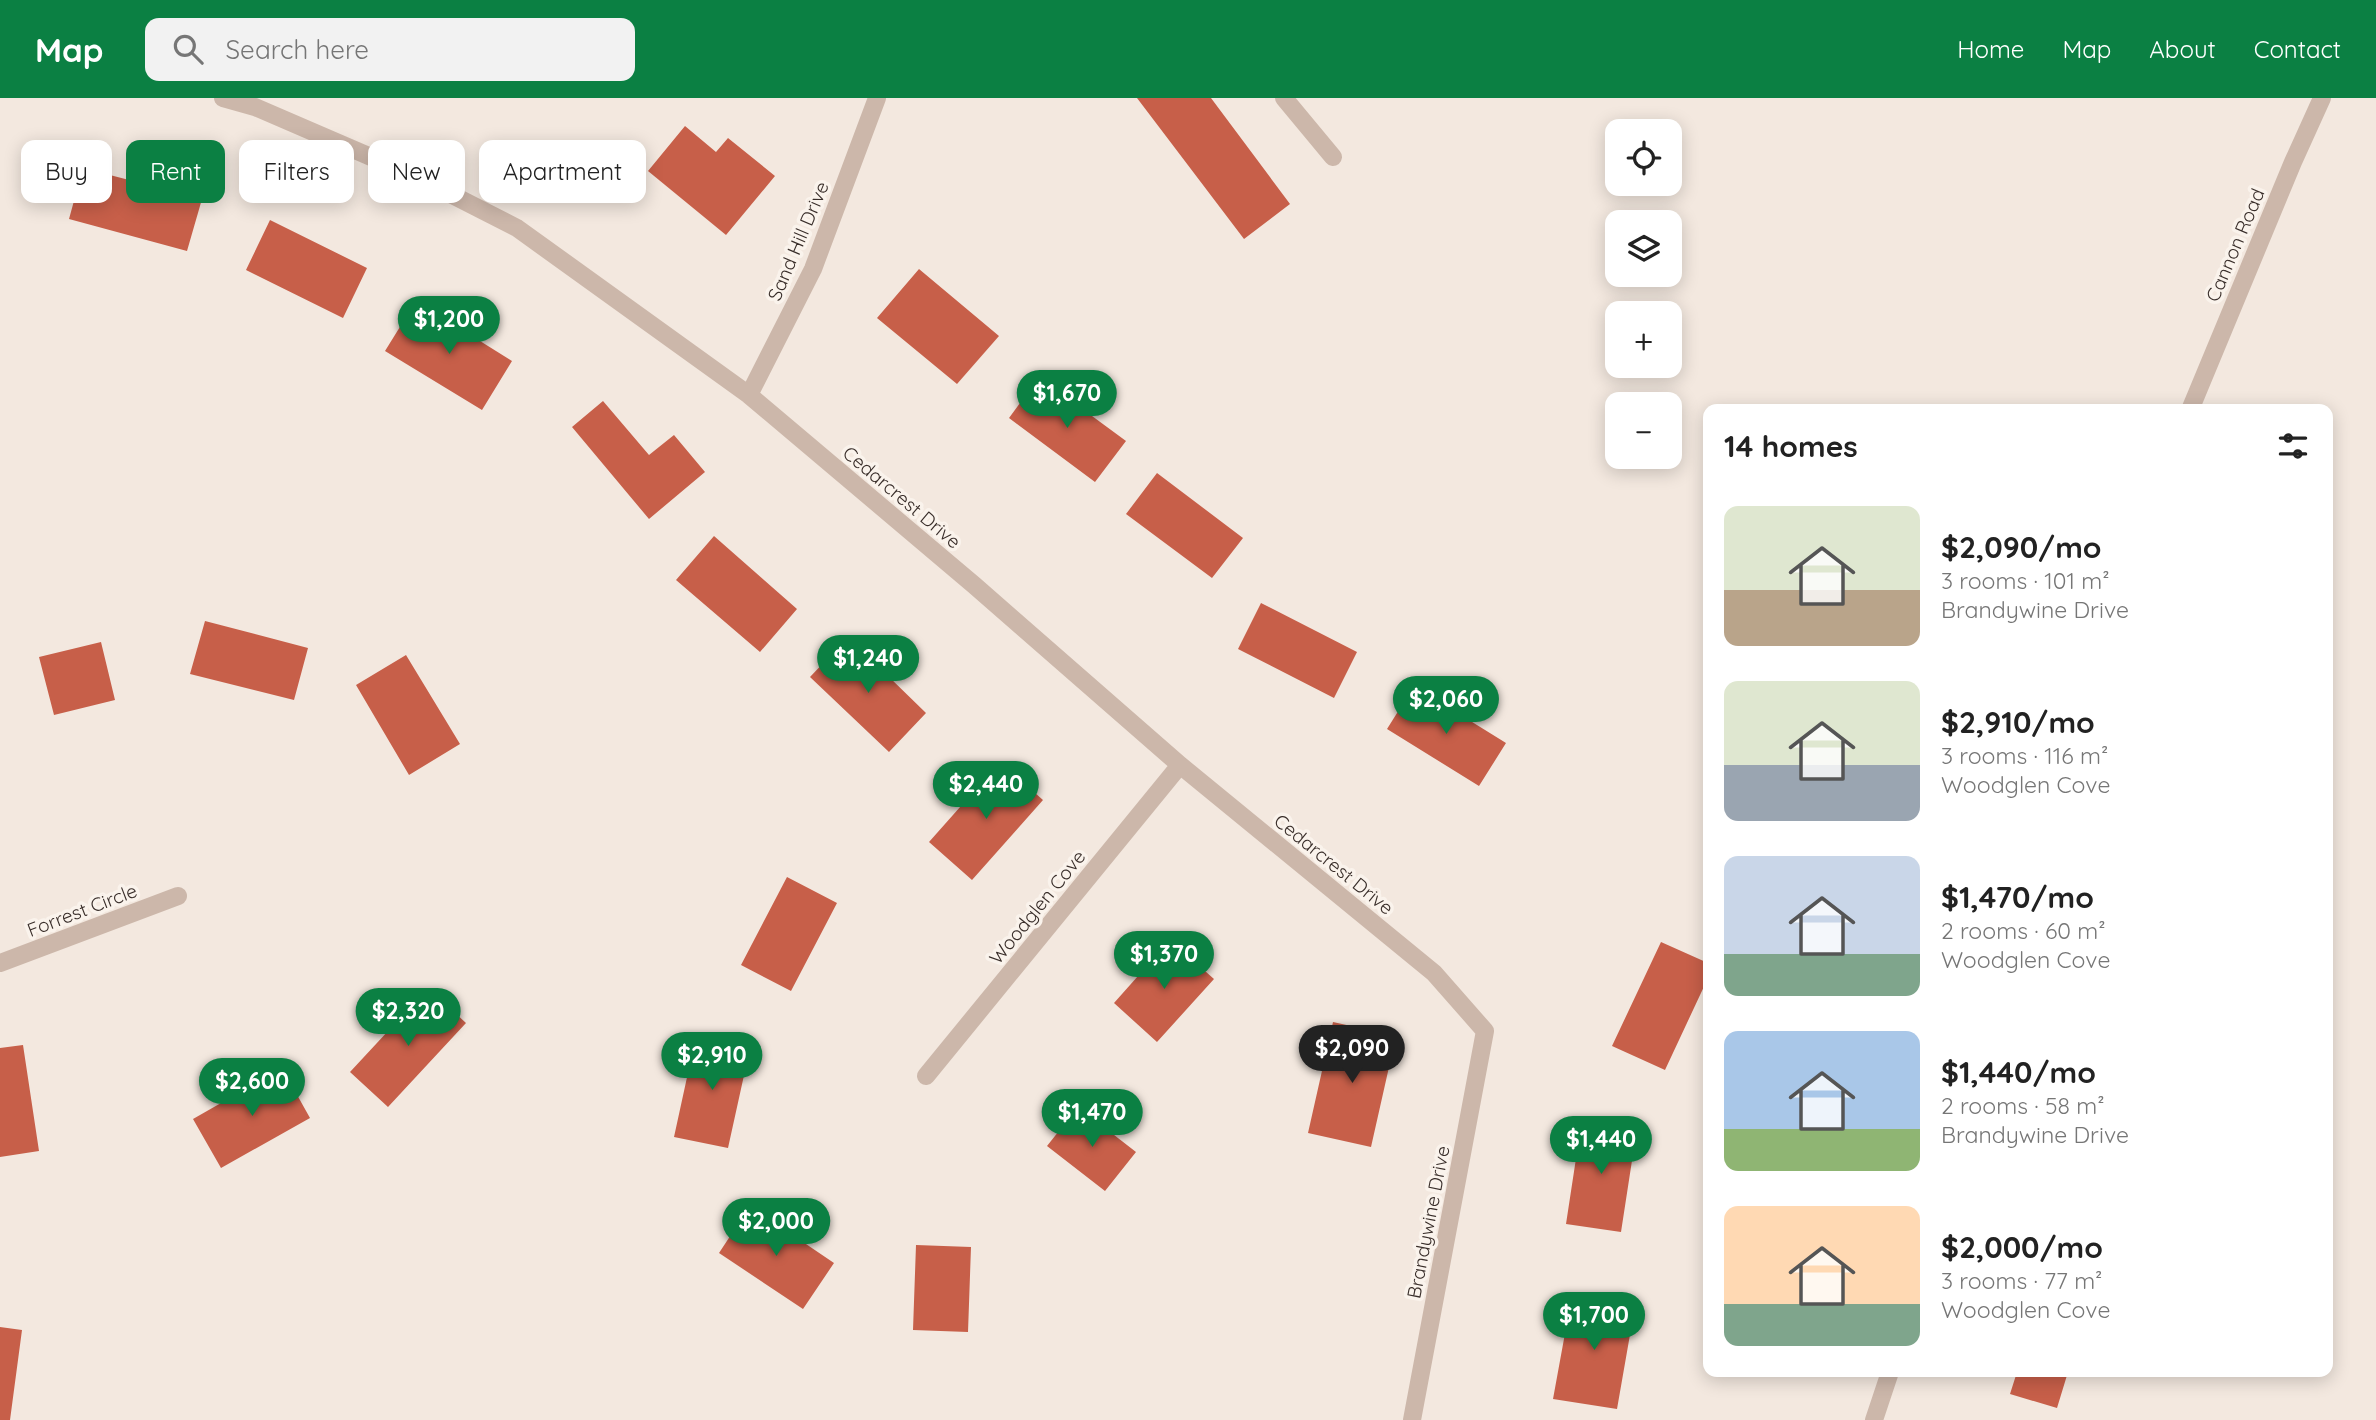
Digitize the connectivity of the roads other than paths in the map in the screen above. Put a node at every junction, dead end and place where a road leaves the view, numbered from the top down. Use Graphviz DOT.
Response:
graph roads {
  1 [pos="223,98"];
  2 [pos="877,98"];
  3 [pos="1284,98"];
  4 [pos="2322,98"];
  5 [pos="1334,157"];
  6 [pos="749,395"];
  7 [pos="2192,404"];
  8 [pos="1180,765"];
  9 [pos="178,896"];
  10 [pos="0,963"];
  11 [pos="1485,1031"];
  12 [pos="926,1076"];
  13 [pos="1888,1377"];
  14 [pos="1412,1420"];
  15 [pos="1874,1420"];
  1 -- 6 [label="street, Cedarcrest Drive"];
  2 -- 6 [label="street, Sand Hill Drive"];
  3 -- 5 [label="street"];
  4 -- 7 [label="street, Cannon Road"];
  6 -- 8 [label="street, Cedarcrest Drive"];
  8 -- 11 [label="street, Cedarcrest Drive"];
  8 -- 12 [label="street, Woodglen Cove"];
  9 -- 10 [label="street, Forrest Circle"];
  11 -- 14 [label="street, Brandywine Drive"];
  13 -- 15 [label="street"];
}
